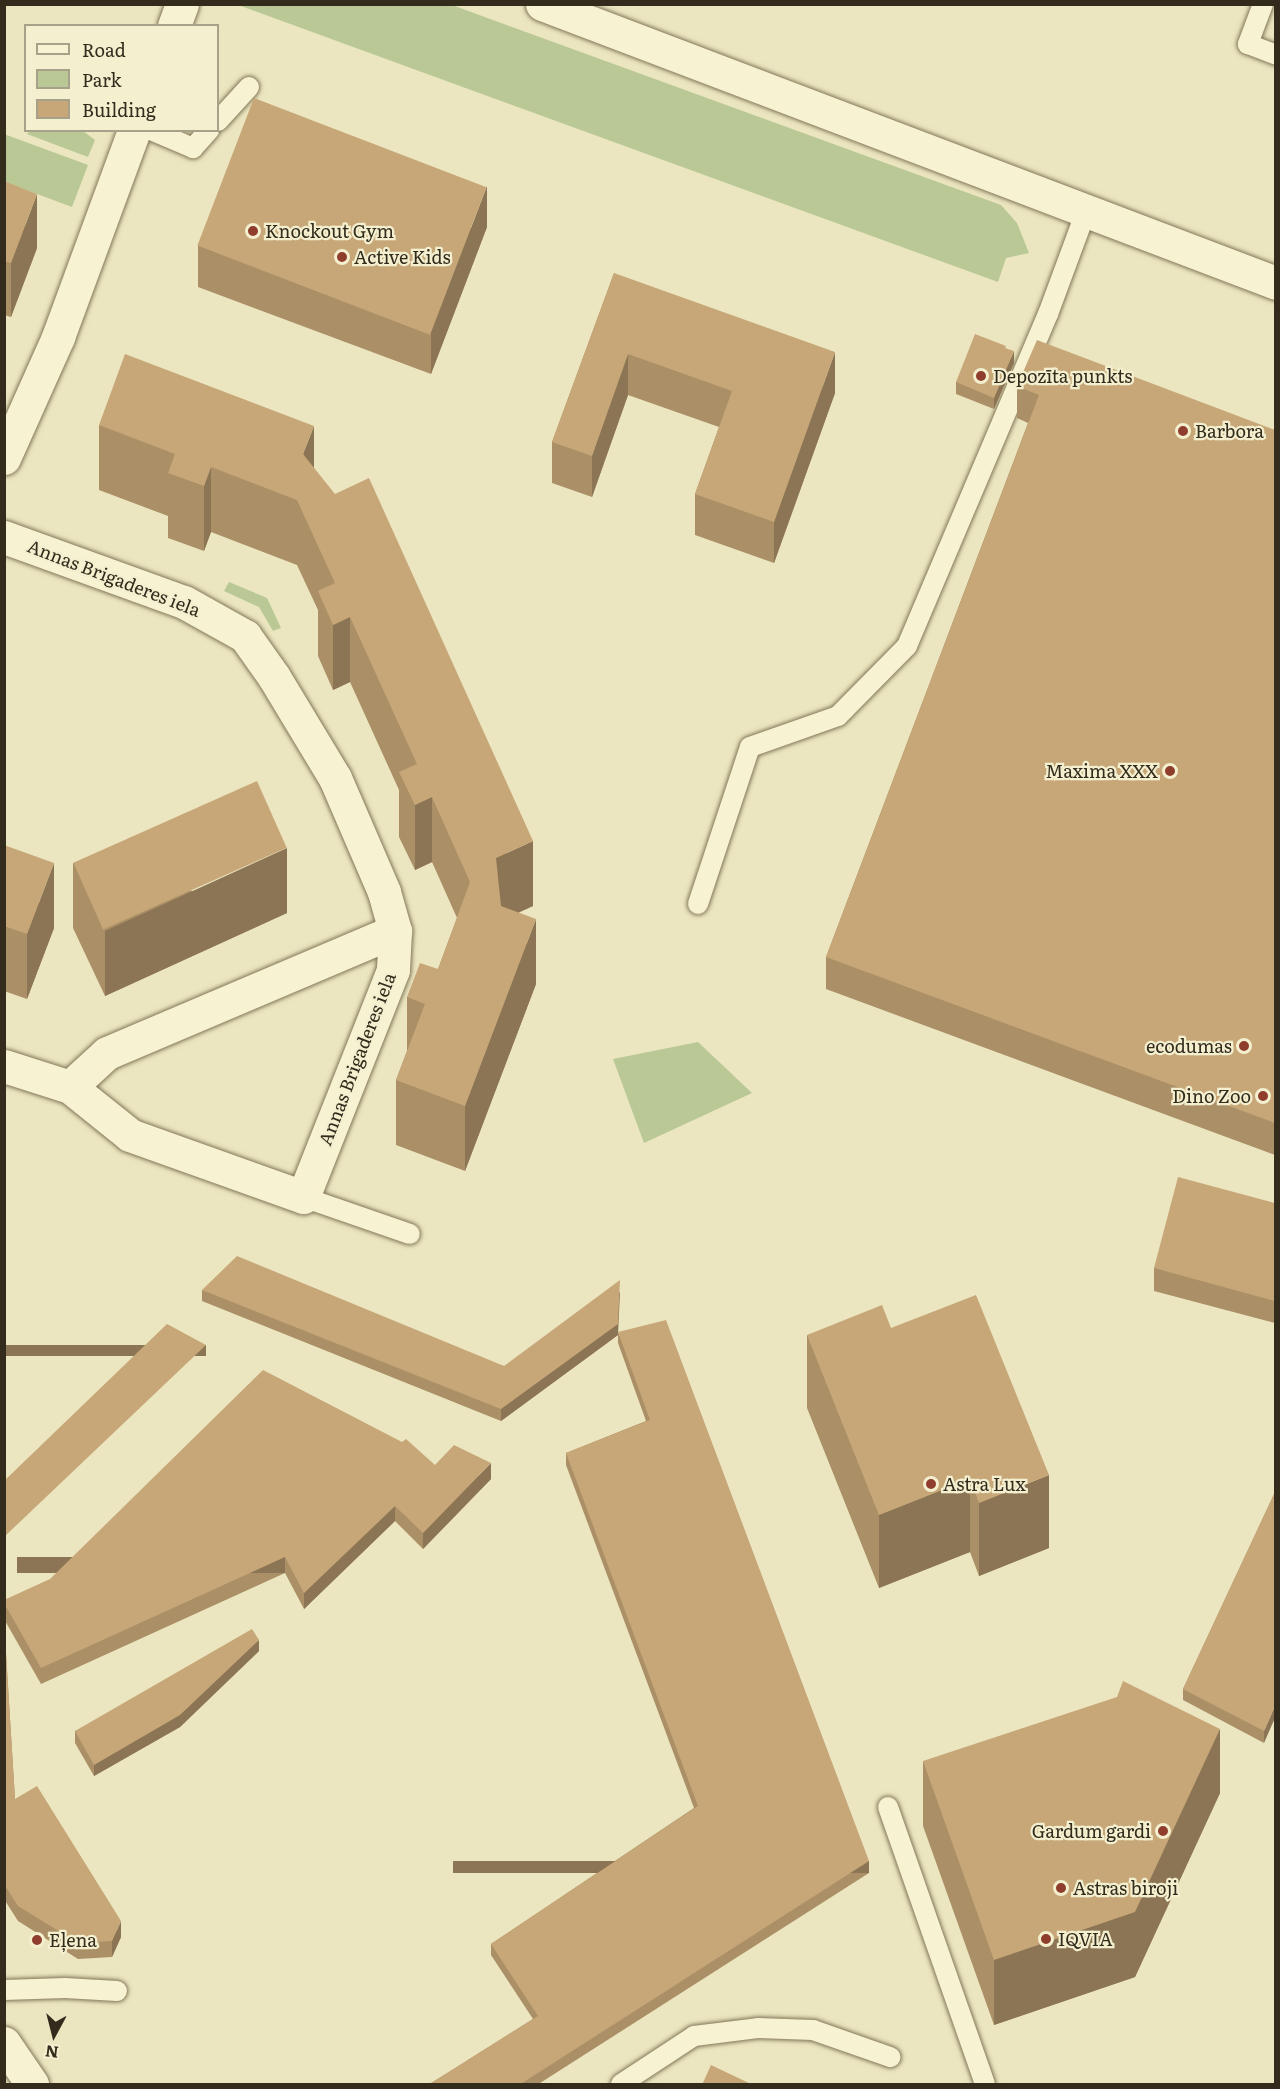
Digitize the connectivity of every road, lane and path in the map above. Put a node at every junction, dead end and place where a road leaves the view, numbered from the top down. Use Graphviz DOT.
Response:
graph roads {
  1 [pos="182,4"];
  2 [pos="542,4"];
  3 [pos="1263,4"];
  4 [pos="175,24"];
  5 [pos="1275,55"];
  6 [pos="249,87"];
  7 [pos="219,120"];
  8 [pos="133,132"];
  9 [pos="156,132"];
  10 [pos="207,132"];
  11 [pos="1086,211"];
  12 [pos="1275,283"];
  13 [pos="4,458"];
  14 [pos="4,537"];
  15 [pos="698,904"];
  16 [pos="395,931"];
  17 [pos="4,1066"];
  18 [pos="70,1087"];
  19 [pos="303,1197"];
  20 [pos="410,1234"];
  21 [pos="888,1807"];
  22 [pos="4,1990"];
  23 [pos="117,1991"];
  24 [pos="4,2043"];
  25 [pos="890,2057"];
  26 [pos="32,2085"];
  27 [pos="621,2085"];
  28 [pos="985,2085"];
  1 -- 4 [label="street"];
  2 -- 11 [label="street"];
  3 -- 5 [label="lane"];
  6 -- 7 [label="lane"];
  8 -- 13 [label="street"];
  9 -- 10 [label="lane"];
  11 -- 12 [label="street"];
  11 -- 15 [label="lane"];
  14 -- 16 [label="street, Annas Brigaderes iela"];
  16 -- 18 [label="street"];
  16 -- 19 [label="street, Annas Brigaderes iela"];
  17 -- 18 [label="street"];
  18 -- 19 [label="street"];
  19 -- 20 [label="lane"];
  21 -- 28 [label="lane"];
  22 -- 23 [label="lane"];
  24 -- 26 [label="street"];
  25 -- 27 [label="lane"];
}
